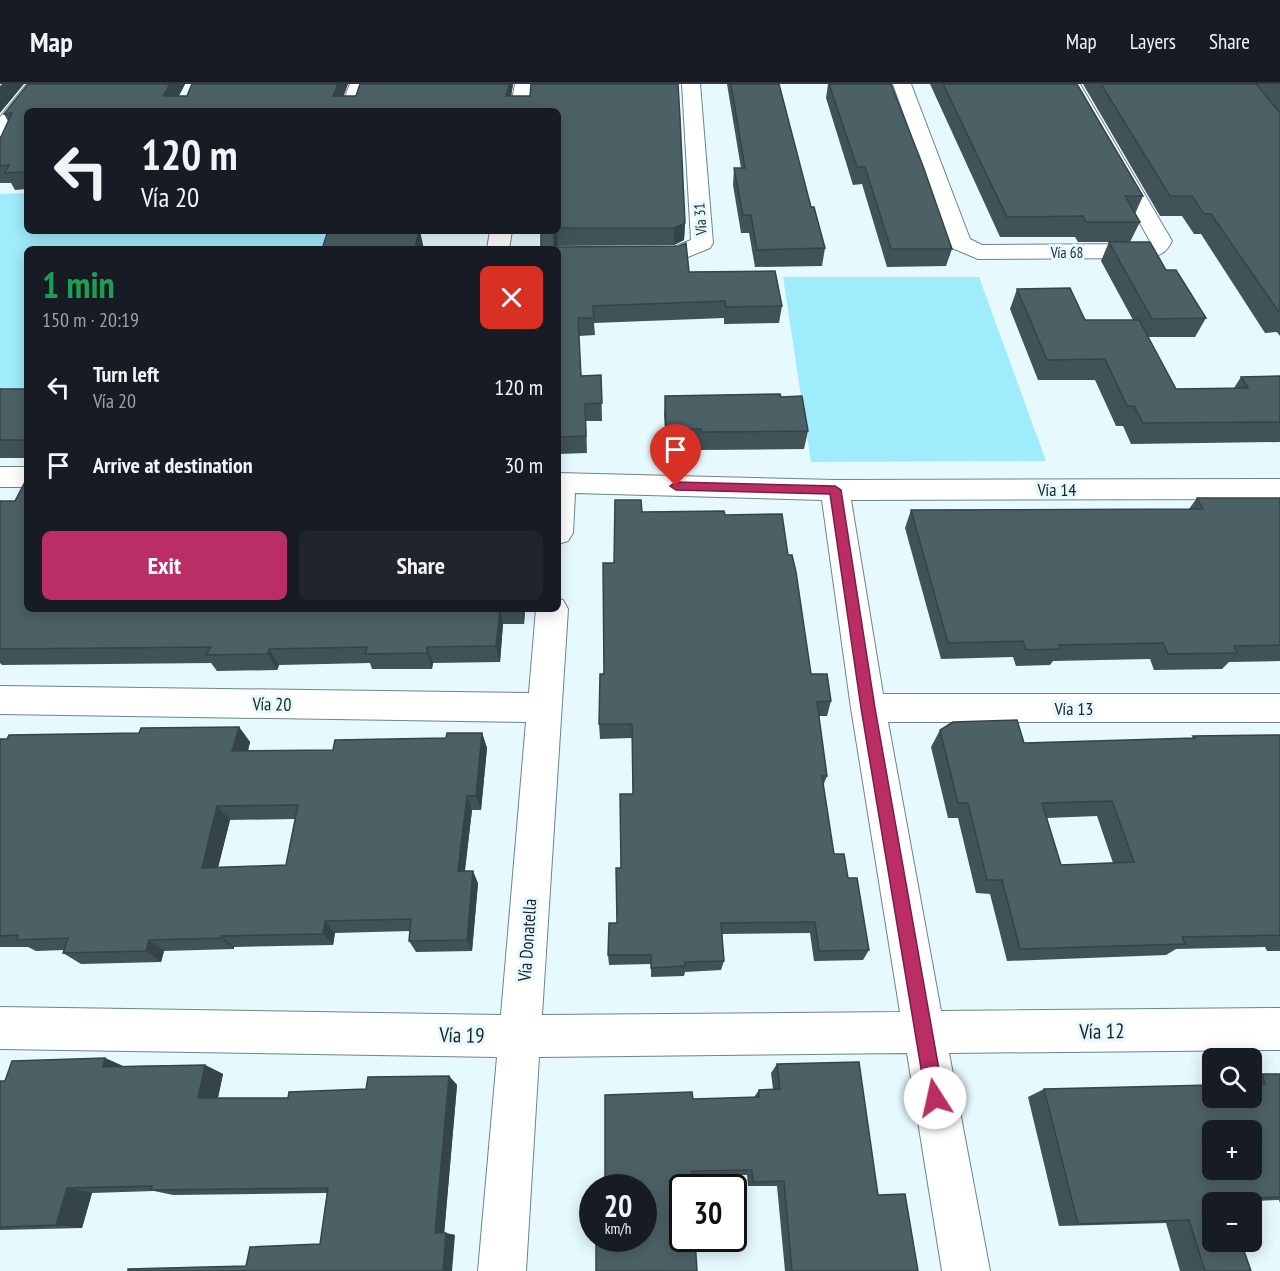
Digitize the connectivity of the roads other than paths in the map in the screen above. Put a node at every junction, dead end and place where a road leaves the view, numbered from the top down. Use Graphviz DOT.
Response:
graph roads {
  1 [pos="37,84"];
  2 [pos="359,84"];
  3 [pos="524,84"];
  4 [pos="691,84"];
  5 [pos="902,84"];
  6 [pos="1071,84"];
  7 [pos="350,108"];
  8 [pos="520,108"];
  9 [pos="0,130"];
  10 [pos="561,255"];
  11 [pos="0,477"];
  12 [pos="24,477"];
  13 [pos="561,483"];
  14 [pos="1280,489"];
  15 [pos="835,490"];
  16 [pos="552,612"];
  17 [pos="0,700"];
  18 [pos="544,708"];
  19 [pos="868,708"];
  20 [pos="1280,708"];
  21 [pos="0,1028"];
  22 [pos="1280,1029"];
  23 [pos="923,1033"];
  24 [pos="520,1036"];
  25 [pos="502,1271"];
  26 [pos="966,1271"];
  1 -- 9 [label="street"];
  2 -- 7 [label="street"];
  3 -- 8 [label="street"];
  4 -- 10 [label="street, Vía 31"];
  5 -- 6 [label="street, Vía 68"];
  11 -- 12 [label="street"];
  13 -- 15 [label="street"];
  14 -- 15 [label="street, Vía 14"];
  15 -- 19 [label="street"];
  16 -- 18 [label="street, Vía Donatella"];
  17 -- 18 [label="street, Vía 20"];
  18 -- 24 [label="street, Vía Donatella"];
  19 -- 20 [label="street, Vía 13"];
  19 -- 23 [label="street"];
  21 -- 24 [label="street, Vía 19"];
  22 -- 23 [label="street, Vía 12"];
  23 -- 24 [label="street, Vía 19"];
  23 -- 26 [label="street"];
  24 -- 25 [label="street, Vía Donatella"];
}
